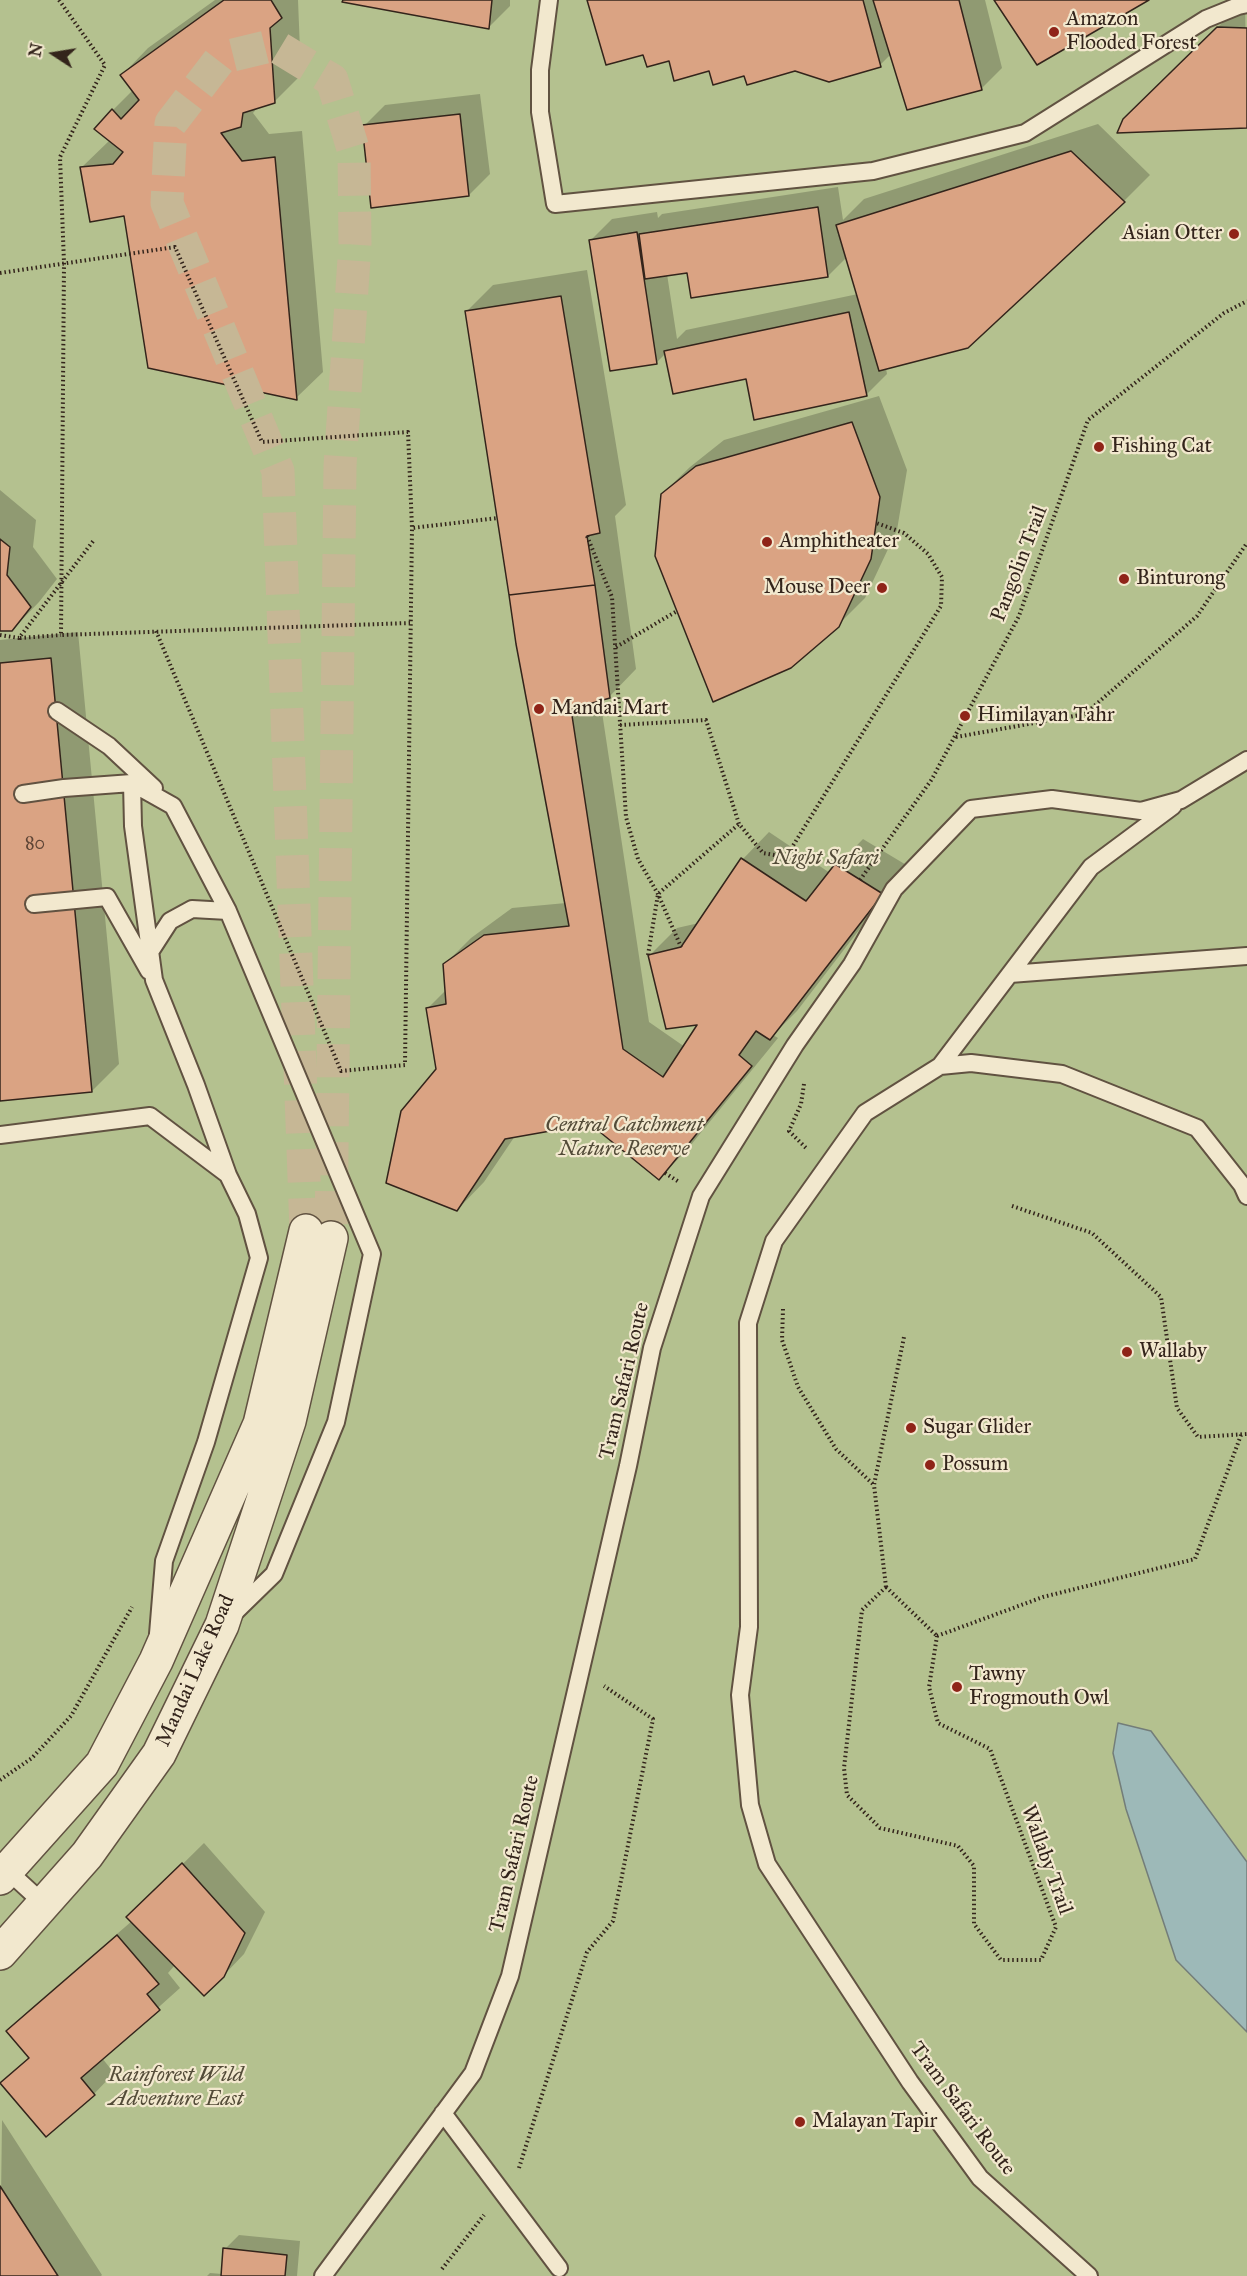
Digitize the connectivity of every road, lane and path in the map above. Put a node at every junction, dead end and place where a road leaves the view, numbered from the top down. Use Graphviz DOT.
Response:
graph roads {
  1 [pos="59,0"];
  2 [pos="549,0"];
  3 [pos="1247,4"];
  4 [pos="64,263"];
  5 [pos="0,273"];
  6 [pos="1247,301"];
  7 [pos="498,518"];
  8 [pos="876,523"];
  9 [pos="412,528"];
  10 [pos="587,536"];
  11 [pos="94,540"];
  12 [pos="1247,543"];
  13 [pos="677,611"];
  14 [pos="410,623"];
  15 [pos="156,631"];
  16 [pos="61,635"];
  17 [pos="0,636"];
  18 [pos="19,638"];
  19 [pos="616,648"];
  20 [pos="57,711"];
  21 [pos="620,725"];
  22 [pos="955,737"];
  23 [pos="1247,760"];
  24 [pos="132,783"];
  25 [pos="23,794"];
  26 [pos="1180,800"];
  27 [pos="173,806"];
  28 [pos="739,824"];
  29 [pos="860,880"];
  30 [pos="658,894"];
  31 [pos="34,904"];
  32 [pos="228,911"];
  33 [pos="681,947"];
  34 [pos="150,952"];
  35 [pos="648,955"];
  36 [pos="1247,956"];
  37 [pos="1010,974"];
  38 [pos="154,980"];
  39 [pos="940,1066"];
  40 [pos="789,1131"];
  41 [pos="0,1135"];
  42 [pos="825,1167"];
  43 [pos="228,1175"];
  44 [pos="1247,1196"];
  45 [pos="1012,1206"];
  46 [pos="783,1308"];
  47 [pos="904,1337"];
  48 [pos="1244,1434"];
  49 [pos="874,1485"];
  50 [pos="886,1587"];
  51 [pos="137,1598"];
  52 [pos="222,1625"];
  53 [pos="937,1636"];
  54 [pos="156,1661"];
  55 [pos="0,1780"];
  56 [pos="4,1874"];
  57 [pos="44,1904"];
  58 [pos="0,1953"];
  59 [pos="443,2114"];
  60 [pos="559,2268"];
  61 [pos="323,2276"];
  62 [pos="1089,2276"];
  1 -- 4 [label="path"];
  2 -- 3 [label="lane"];
  4 -- 5 [label="path"];
  4 -- 9 [label="path"];
  4 -- 16 [label="path"];
  6 -- 22 [label="path, Pangolin Trail"];
  7 -- 9 [label="path"];
  8 -- 28 [label="path"];
  9 -- 14 [label="path"];
  10 -- 19 [label="path"];
  11 -- 18 [label="path"];
  12 -- 22 [label="path"];
  13 -- 19 [label="path"];
  14 -- 15 [label="path"];
  14 -- 15 [label="path"];
  15 -- 16 [label="path"];
  16 -- 18 [label="path"];
  17 -- 18 [label="path"];
  19 -- 21 [label="path"];
  20 -- 27 [label="lane"];
  21 -- 28 [label="path"];
  21 -- 30 [label="path"];
  22 -- 29 [label="path, Pangolin Trail"];
  23 -- 26 [label="lane, Tram Safari Route"];
  24 -- 25 [label="lane"];
  24 -- 27 [label="lane"];
  24 -- 34 [label="lane"];
  26 -- 37 [label="lane"];
  26 -- 59 [label="lane, Tram Safari Route"];
  27 -- 32 [label="lane"];
  28 -- 30 [label="path"];
  30 -- 33 [label="path"];
  30 -- 35 [label="path"];
  31 -- 38 [label="lane"];
  32 -- 34 [label="lane"];
  32 -- 52 [label="lane"];
  34 -- 38 [label="lane"];
  36 -- 37 [label="lane"];
  37 -- 39 [label="lane"];
  38 -- 43 [label="lane"];
  39 -- 42 [label="lane, Tram Safari Route"];
  39 -- 44 [label="lane, Tram Safari Route"];
  40 -- 42 [label="path"];
  41 -- 43 [label="lane"];
  42 -- 62 [label="lane, Tram Safari Route"];
  43 -- 54 [label="lane"];
  45 -- 48 [label="path"];
  46 -- 49 [label="path"];
  47 -- 49 [label="path"];
  48 -- 53 [label="path"];
  49 -- 50 [label="path"];
  50 -- 53 [label="path"];
  50 -- 53 [label="path, Wallaby Trail"];
  51 -- 55 [label="path"];
  52 -- 54 [label="street, Mandai Lake Road"];
  52 -- 57 [label="street, Mandai Lake Road"];
  54 -- 56 [label="street, Mandai Lake Road"];
  56 -- 57 [label="lane"];
  57 -- 58 [label="street, Mandai Lake Road"];
  59 -- 60 [label="lane"];
  59 -- 61 [label="lane, Tram Safari Route"];
}
